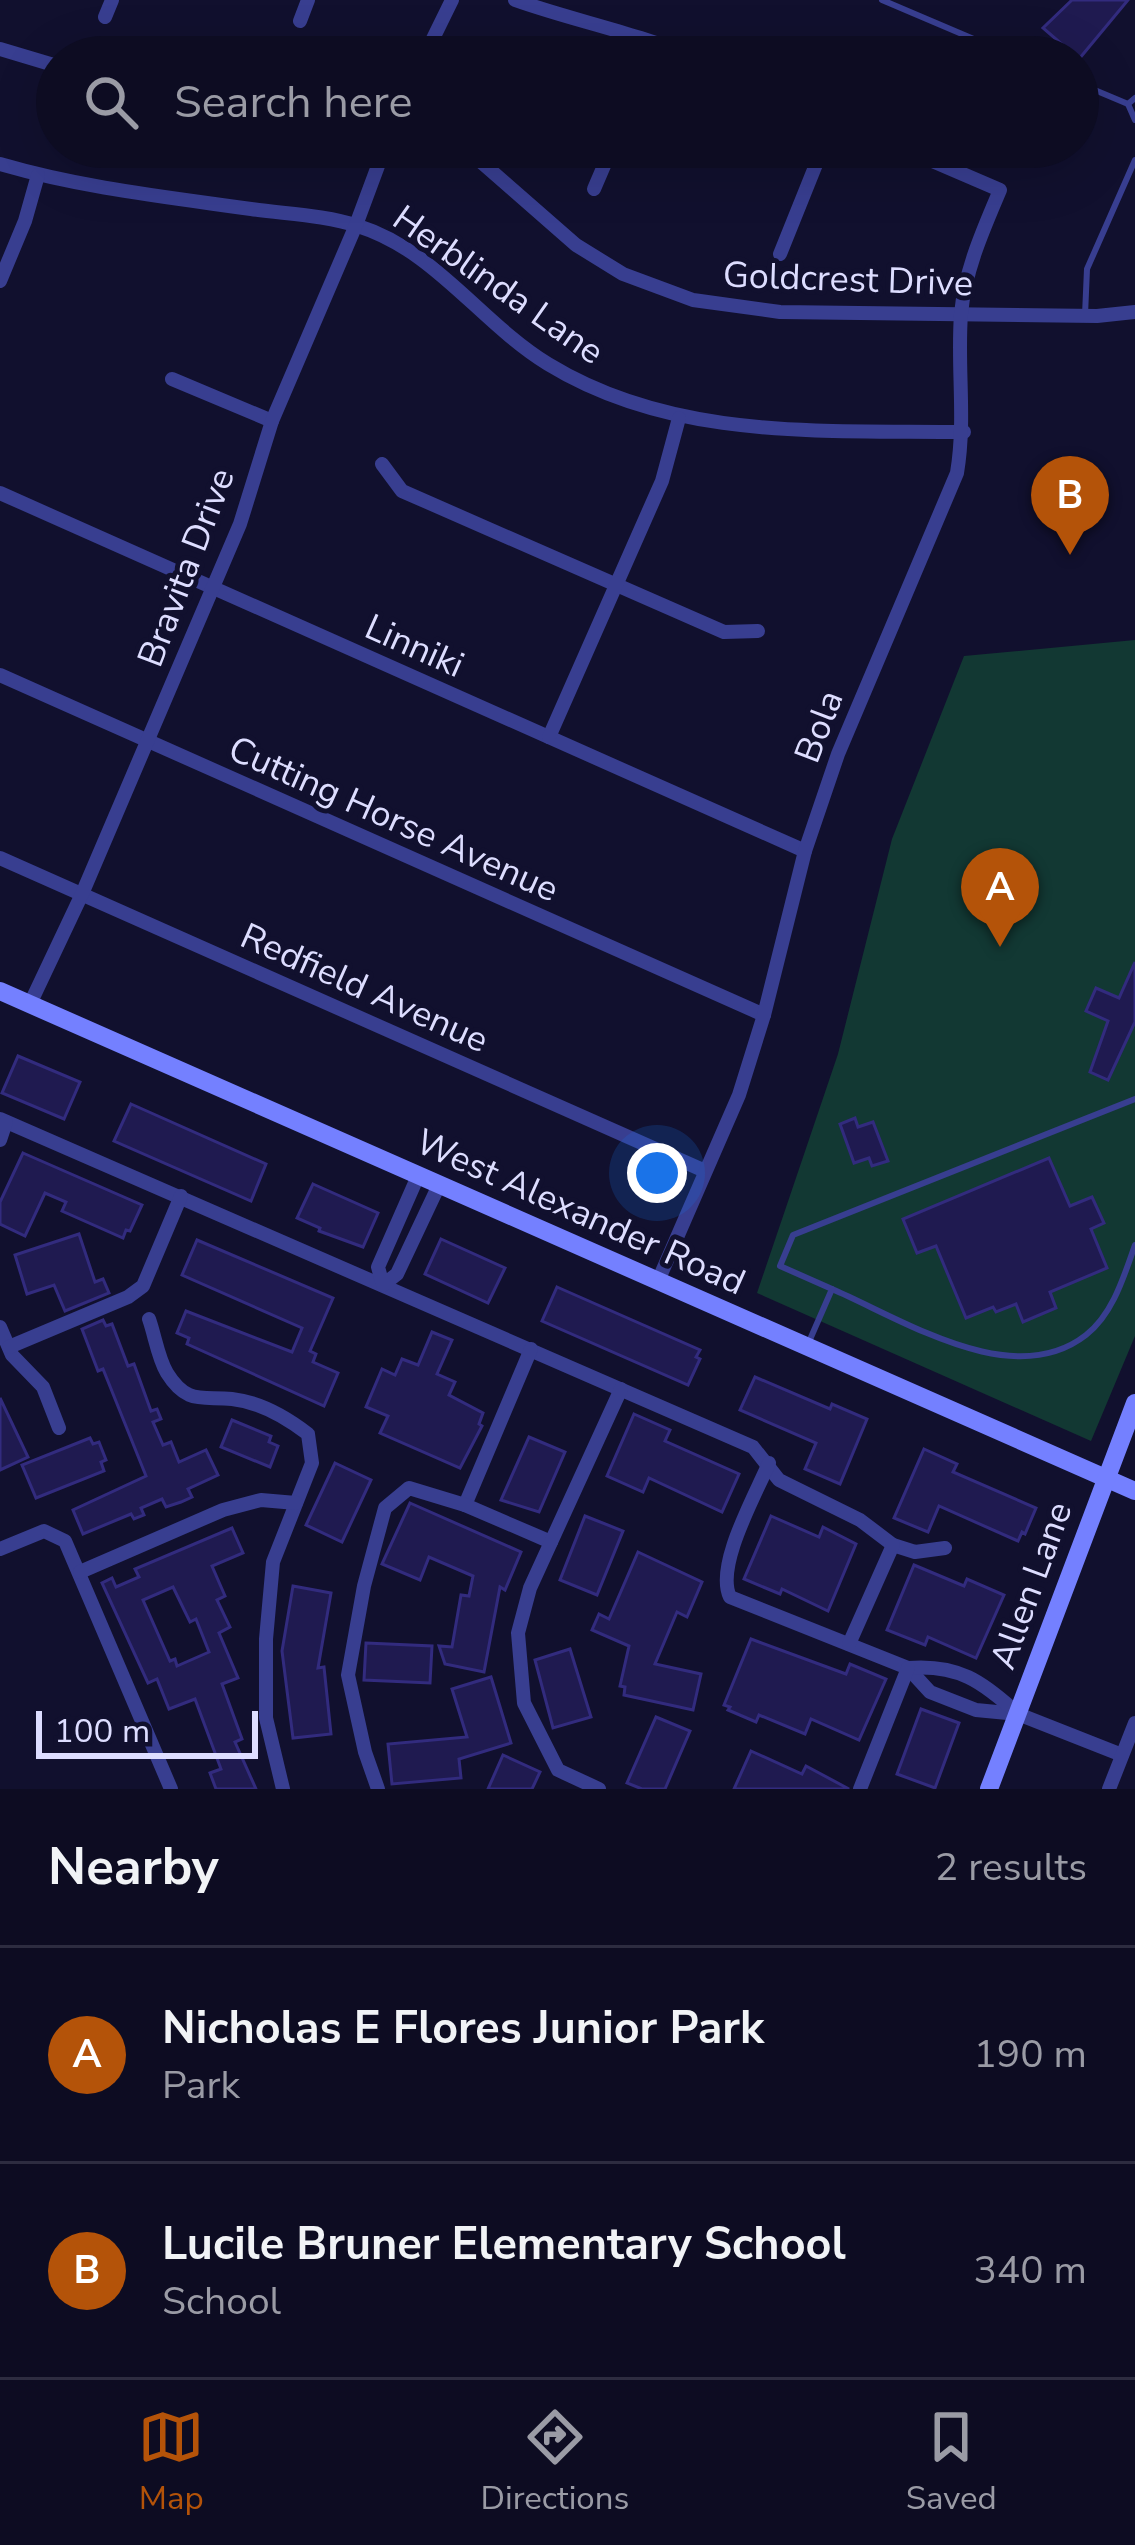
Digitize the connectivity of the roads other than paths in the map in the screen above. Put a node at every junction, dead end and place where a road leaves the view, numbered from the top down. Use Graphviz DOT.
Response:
graph roads {
  1 [pos="112,0"];
  2 [pos="308,0"];
  3 [pos="452,0"];
  4 [pos="515,0"];
  5 [pos="882,0"];
  6 [pos="105,17"];
  7 [pos="300,21"];
  8 [pos="434,36"];
  9 [pos="615,36"];
  10 [pos="967,36"];
  11 [pos="0,49"];
  12 [pos="36,60"];
  13 [pos="1099,90"];
  14 [pos="1131,101"];
  15 [pos="1135,120"];
  16 [pos="1135,160"];
  17 [pos="0,164"];
  18 [pos="377,168"];
  19 [pos="488,168"];
  20 [pos="603,168"];
  21 [pos="815,168"];
  22 [pos="949,168"];
  23 [pos="38,176"];
  24 [pos="594,189"];
  25 [pos="356,225"];
  26 [pos="780,254"];
  27 [pos="0,281"];
  28 [pos="1135,312"];
  29 [pos="962,314"];
  30 [pos="1085,316"];
  31 [pos="172,379"];
  32 [pos="679,418"];
  33 [pos="272,422"];
  34 [pos="964,432"];
  35 [pos="382,464"];
  36 [pos="0,493"];
  37 [pos="617,584"];
  38 [pos="213,587"];
  39 [pos="758,631"];
  40 [pos="0,675"];
  41 [pos="549,737"];
  42 [pos="148,741"];
  43 [pos="806,851"];
  44 [pos="0,858"];
  45 [pos="82,895"];
  46 [pos="0,991"];
  47 [pos="30,1004"];
  48 [pos="764,1015"];
  49 [pos="1135,1099"];
  50 [pos="3,1120"];
  51 [pos="0,1140"];
  52 [pos="705,1172"];
  53 [pos="418,1176"];
  54 [pos="439,1185"];
  55 [pos="181,1196"];
  56 [pos="395,1229"];
  57 [pos="415,1237"];
  58 [pos="1135,1245"];
  59 [pos="658,1281"];
  60 [pos="383,1285"];
  61 [pos="832,1289"];
  62 [pos="149,1319"];
  63 [pos="0,1327"];
  64 [pos="9,1347"];
  65 [pos="807,1347"];
  66 [pos="531,1349"];
  67 [pos="621,1389"];
  68 [pos="1135,1403"];
  69 [pos="59,1428"];
  70 [pos="769,1463"];
  71 [pos="1105,1477"];
  72 [pos="1135,1491"];
  73 [pos="296,1503"];
  74 [pos="465,1505"];
  75 [pos="551,1542"];
  76 [pos="893,1545"];
  77 [pos="945,1548"];
  78 [pos="0,1549"];
  79 [pos="80,1572"];
  80 [pos="849,1644"];
  81 [pos="908,1668"];
  82 [pos="960,1674"];
  83 [pos="950,1700"];
  84 [pos="1018,1714"];
  85 [pos="1135,1723"];
  86 [pos="1122,1755"];
  87 [pos="171,1789"];
  88 [pos="283,1789"];
  89 [pos="378,1789"];
  90 [pos="599,1789"];
  91 [pos="860,1789"];
  92 [pos="989,1789"];
  93 [pos="1109,1789"];
  1 -- 6 [label="street"];
  2 -- 7 [label="street"];
  3 -- 8 [label="street"];
  4 -- 9 [label="street"];
  5 -- 10 [label="lane"];
  11 -- 12 [label="street"];
  13 -- 14 [label="lane"];
  14 -- 15 [label="lane"];
  16 -- 30 [label="lane"];
  17 -- 23 [label="street, Herblinda Lane"];
  18 -- 25 [label="street, Bravita Drive"];
  19 -- 29 [label="street, Goldcrest Drive"];
  20 -- 24 [label="street"];
  21 -- 26 [label="street"];
  22 -- 29 [label="street, Bola"];
  23 -- 25 [label="street, Herblinda Lane"];
  23 -- 27 [label="street"];
  25 -- 32 [label="street, Herblinda Lane"];
  25 -- 33 [label="street, Bravita Drive"];
  28 -- 30 [label="street, Goldcrest Drive"];
  29 -- 30 [label="street, Goldcrest Drive"];
  29 -- 34 [label="street, Bola"];
  31 -- 33 [label="street"];
  32 -- 34 [label="street, Herblinda Lane"];
  32 -- 37 [label="street"];
  33 -- 38 [label="street, Bravita Drive"];
  34 -- 43 [label="street, Bola"];
  35 -- 37 [label="street"];
  36 -- 38 [label="street, Linniki"];
  37 -- 39 [label="street"];
  37 -- 41 [label="street"];
  38 -- 41 [label="street, Linniki"];
  38 -- 42 [label="street, Bravita Drive"];
  40 -- 42 [label="street, Cutting Horse Avenue"];
  41 -- 43 [label="street, Linniki"];
  42 -- 45 [label="street, Bravita Drive"];
  42 -- 48 [label="street, Cutting Horse Avenue"];
  43 -- 48 [label="street, Bola"];
  44 -- 45 [label="street, Redfield Avenue"];
  45 -- 47 [label="street, Bravita Drive"];
  45 -- 52 [label="street, Redfield Avenue"];
  46 -- 47 [label="main road, West Alexander Road"];
  47 -- 53 [label="main road, West Alexander Road"];
  48 -- 52 [label="street, Bola"];
  49 -- 61 [label="lane"];
  50 -- 51 [label="street"];
  50 -- 55 [label="street"];
  52 -- 59 [label="street, Bola"];
  53 -- 54 [label="main road, West Alexander Road"];
  53 -- 56 [label="street"];
  54 -- 57 [label="street"];
  54 -- 59 [label="main road, West Alexander Road"];
  55 -- 60 [label="street"];
  55 -- 64 [label="street"];
  56 -- 57 [label="lane"];
  56 -- 60 [label="street"];
  57 -- 60 [label="street"];
  58 -- 61 [label="lane"];
  59 -- 65 [label="main road, West Alexander Road"];
  60 -- 66 [label="street"];
  61 -- 65 [label="lane"];
  62 -- 73 [label="street"];
  63 -- 64 [label="street"];
  64 -- 69 [label="street"];
  65 -- 71 [label="main road, West Alexander Road"];
  66 -- 67 [label="street"];
  66 -- 74 [label="street"];
  67 -- 70 [label="street"];
  67 -- 75 [label="street"];
  68 -- 71 [label="main road, Allen Lane"];
  70 -- 76 [label="street"];
  70 -- 80 [label="street"];
  71 -- 72 [label="main road, West Alexander Road"];
  71 -- 84 [label="main road, Allen Lane"];
  73 -- 79 [label="street"];
  73 -- 88 [label="street"];
  74 -- 75 [label="street"];
  74 -- 89 [label="street"];
  75 -- 90 [label="street"];
  76 -- 77 [label="street"];
  76 -- 80 [label="street"];
  78 -- 79 [label="street"];
  79 -- 87 [label="street"];
  80 -- 81 [label="street"];
  81 -- 82 [label="street"];
  81 -- 83 [label="street"];
  81 -- 91 [label="street"];
  82 -- 83 [label="lane"];
  82 -- 84 [label="street"];
  83 -- 84 [label="street"];
  84 -- 86 [label="street"];
  84 -- 92 [label="main road, Allen Lane"];
  85 -- 86 [label="street"];
  86 -- 93 [label="street"];
}
